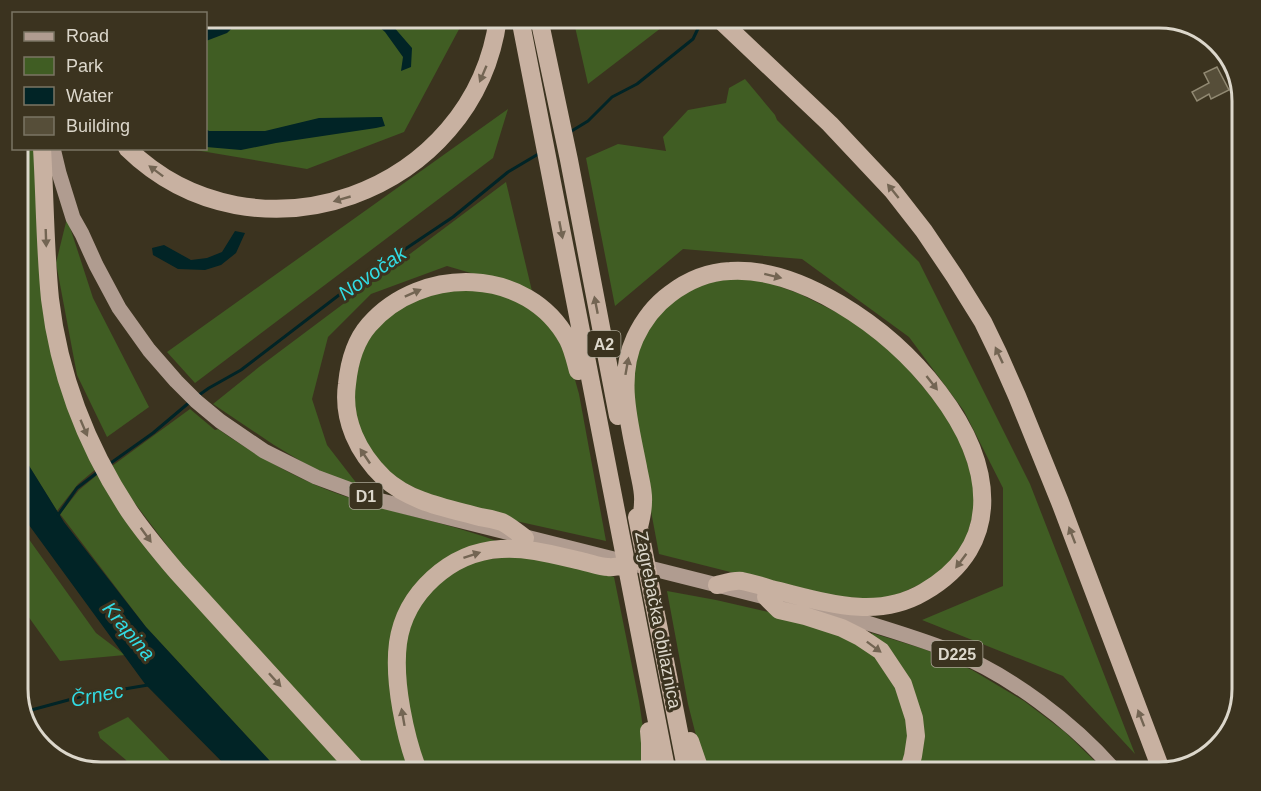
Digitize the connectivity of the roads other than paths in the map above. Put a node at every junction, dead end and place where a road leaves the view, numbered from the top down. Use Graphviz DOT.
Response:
graph roads {
  1 [pos="497,28"];
  2 [pos="522,28"];
  3 [pos="541,28"];
  4 [pos="728,28"];
  5 [pos="42,150"];
  6 [pos="54,150"];
  7 [pos="63,150"];
  8 [pos="129,150"];
  9 [pos="82,234"];
  10 [pos="608,476"];
  11 [pos="639,527"];
  12 [pos="525,538"];
  13 [pos="575,554"];
  14 [pos="631,564"];
  15 [pos="708,582"];
  16 [pos="766,597"];
  17 [pos="639,632"];
  18 [pos="661,640"];
  19 [pos="350,762"];
  20 [pos="414,762"];
  21 [pos="650,762"];
  22 [pos="665,762"];
  23 [pos="685,762"];
  24 [pos="697,762"];
  25 [pos="911,762"];
  26 [pos="1106,762"];
  27 [pos="1158,762"];
  1 -- 8 [label="highway, one-way"];
  2 -- 10 [label="highway, A2, one-way"];
  11 -- 3 [label="highway, A2, one-way"];
  27 -- 4 [label="highway, one-way"];
  5 -- 19 [label="highway, one-way"];
  6 -- 9 [label="main road, D1"];
  7 -- 9 [label="main road, D1"];
  9 -- 12 [label="main road, D1"];
  12 -- 10 [label="highway, one-way"];
  10 -- 17 [label="highway, Zagrebačka obilaznica / A2"];
  11 -- 15 [label="highway, one-way"];
  11 -- 18 [label="highway, Zagrebačka obilaznica / A2"];
  12 -- 13 [label="main road, D1"];
  13 -- 14 [label="highway"];
  20 -- 13 [label="highway, one-way"];
  14 -- 15 [label="main road"];
  15 -- 16 [label="main road, D225"];
  16 -- 25 [label="highway, one-way"];
  16 -- 26 [label="main road, D225"];
  17 -- 21 [label="highway"];
  17 -- 22 [label="highway, Zagrebačka obilaznica / A2"];
  18 -- 23 [label="highway, Zagrebačka obilaznica / A2"];
  18 -- 24 [label="highway"];
}
